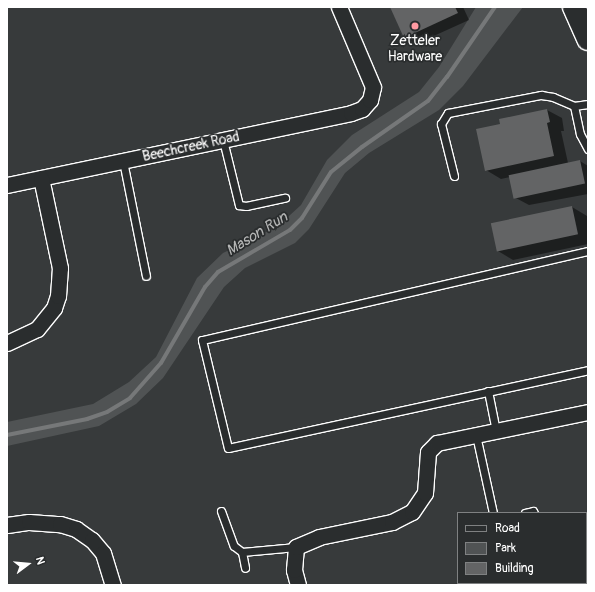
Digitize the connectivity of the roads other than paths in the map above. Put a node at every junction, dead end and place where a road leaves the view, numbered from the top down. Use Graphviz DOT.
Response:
graph roads {
  1 [pos="339,7"];
  2 [pos="574,7"];
  3 [pos="588,38"];
  4 [pos="588,104"];
  5 [pos="574,106"];
  6 [pos="223,140"];
  7 [pos="588,149"];
  8 [pos="123,161"];
  9 [pos="454,176"];
  10 [pos="41,178"];
  11 [pos="7,186"];
  12 [pos="285,198"];
  13 [pos="588,251"];
  14 [pos="146,276"];
  15 [pos="7,343"];
  16 [pos="588,370"];
  17 [pos="488,391"];
  18 [pos="588,412"];
  19 [pos="496,431"];
  20 [pos="476,435"];
  21 [pos="222,511"];
  22 [pos="493,512"];
  23 [pos="7,525"];
  24 [pos="296,547"];
  25 [pos="242,552"];
  26 [pos="245,568"];
  27 [pos="113,585"];
  28 [pos="298,585"];
  1 -- 6 [label="street, Beechcreek Road"];
  2 -- 3 [label="main road"];
  4 -- 5 [label="lane"];
  5 -- 7 [label="lane"];
  5 -- 9 [label="lane"];
  6 -- 8 [label="street, Beechcreek Road"];
  6 -- 12 [label="lane"];
  8 -- 10 [label="street, Beechcreek Road"];
  8 -- 14 [label="lane"];
  10 -- 11 [label="street, Beechcreek Road"];
  10 -- 15 [label="street"];
  13 -- 17 [label="lane"];
  16 -- 17 [label="lane"];
  17 -- 19 [label="lane"];
  18 -- 19 [label="street"];
  19 -- 20 [label="street"];
  20 -- 22 [label="lane"];
  20 -- 24 [label="street"];
  21 -- 25 [label="lane"];
  23 -- 27 [label="street"];
  24 -- 25 [label="lane"];
  24 -- 28 [label="street"];
  25 -- 26 [label="lane"];
}
